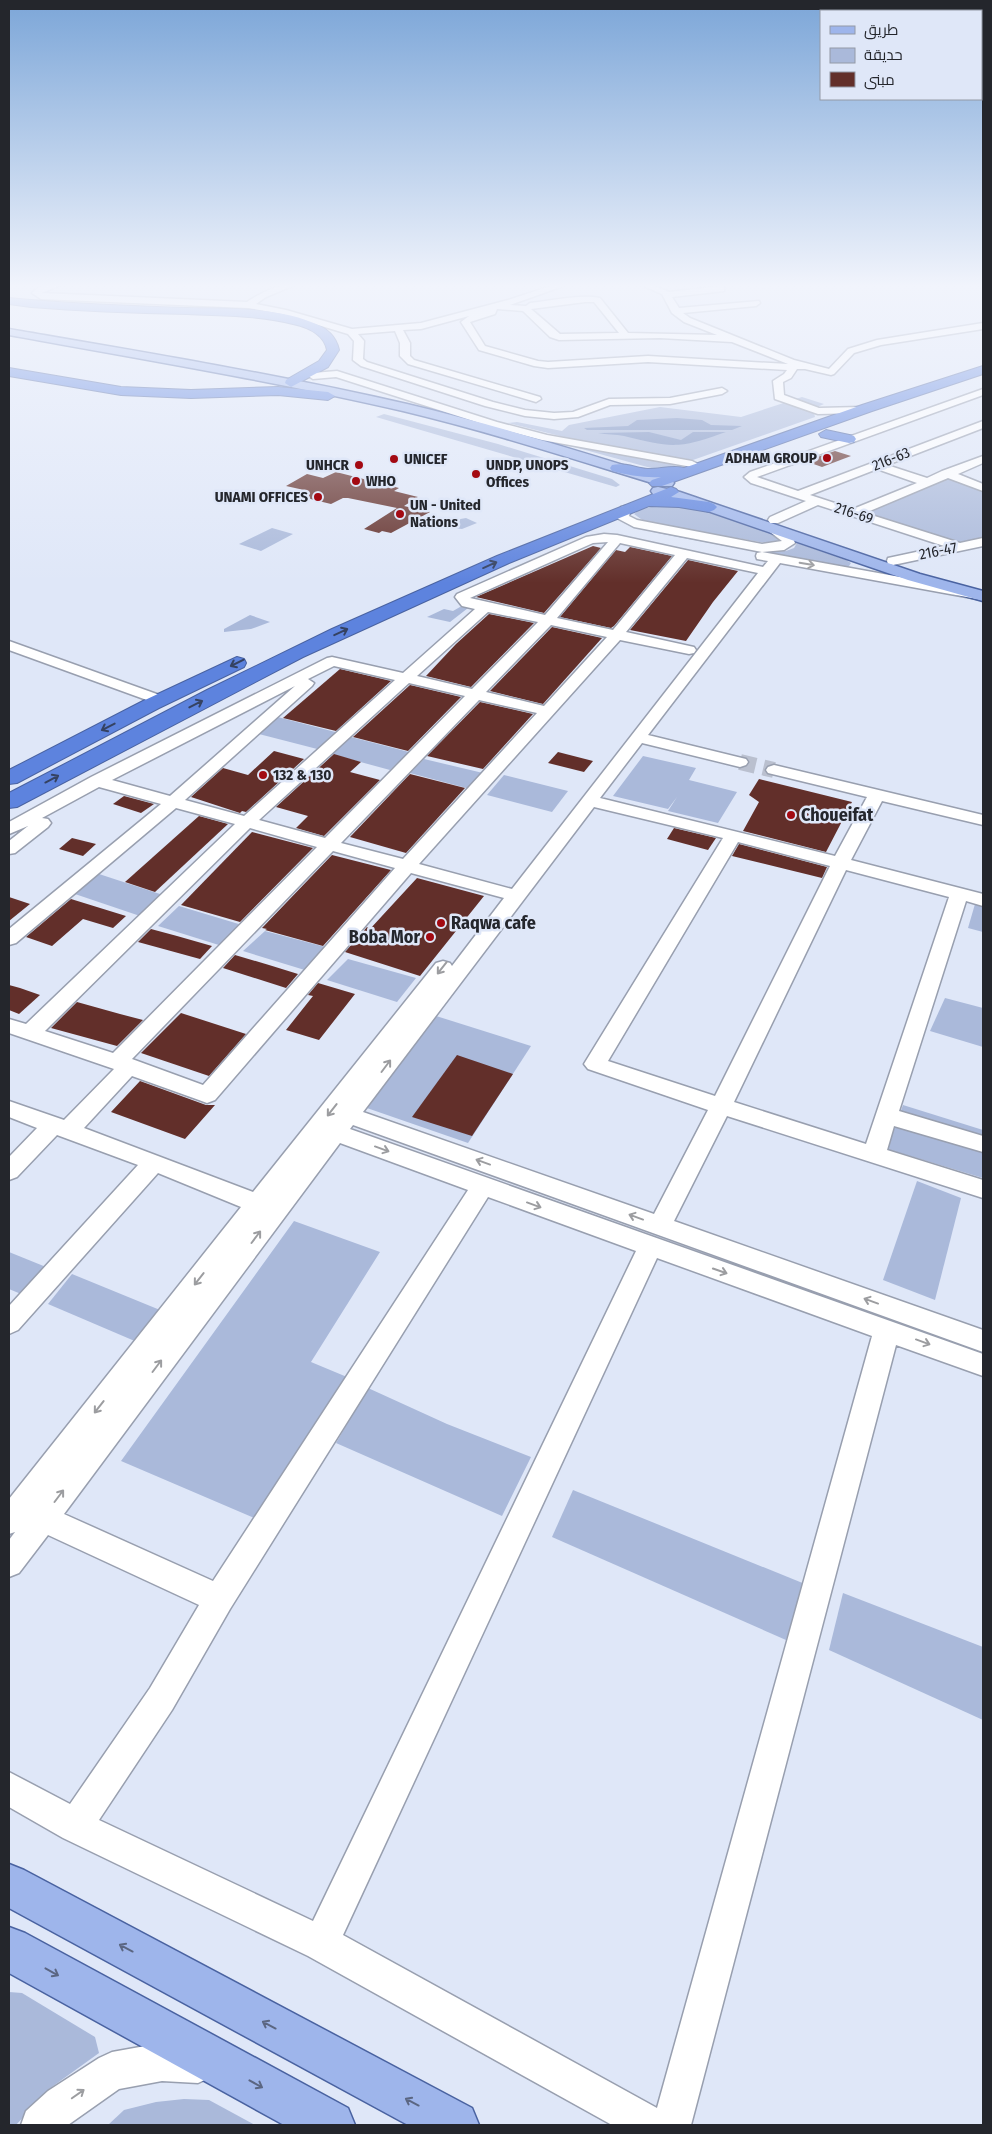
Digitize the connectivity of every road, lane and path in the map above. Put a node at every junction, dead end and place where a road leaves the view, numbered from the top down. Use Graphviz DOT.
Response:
graph roads {
  1 [pos="71,384"];
  2 [pos="286,384"];
  3 [pos="367,384"];
  4 [pos="426,384"];
  5 [pos="494,384"];
  6 [pos="778,384"];
  7 [pos="941,384"];
  8 [pos="970,384"];
  9 [pos="722,391"];
  10 [pos="983,392"];
  11 [pos="538,395"];
  12 [pos="328,396"];
  13 [pos="568,415"];
  14 [pos="903,420"];
  15 [pos="822,423"];
  16 [pos="919,425"];
  17 [pos="980,427"];
  18 [pos="935,431"];
  19 [pos="867,433"];
  20 [pos="951,436"];
  21 [pos="883,438"];
  22 [pos="849,439"];
  23 [pos="900,444"];
  24 [pos="916,449"];
  25 [pos="983,459"];
  26 [pos="876,465"];
  27 [pos="610,470"];
  28 [pos="946,473"];
  29 [pos="926,482"];
  30 [pos="703,486"];
  31 [pos="664,487"];
  32 [pos="983,488"];
  33 [pos="799,495"];
  34 [pos="627,499"];
  35 [pos="816,501"];
  36 [pos="854,513"];
  37 [pos="587,525"];
  38 [pos="773,525"];
  39 [pos="671,530"];
  40 [pos="648,534"];
  41 [pos="618,539"];
  42 [pos="983,542"];
  43 [pos="959,547"];
  44 [pos="683,554"];
  45 [pos="893,561"];
  46 [pos="764,564"];
  47 [pos="981,589"];
  48 [pos="355,607"];
  49 [pos="485,607"];
  50 [pos="548,620"];
  51 [pos="617,634"];
  52 [pos="9,644"];
  53 [pos="689,650"];
  54 [pos="9,652"];
  55 [pos="251,656"];
  56 [pos="332,661"];
  57 [pos="405,678"];
  58 [pos="475,694"];
  59 [pos="156,702"];
  60 [pos="547,711"];
  61 [pos="645,725"];
  62 [pos="743,758"];
  63 [pos="614,759"];
  64 [pos="9,778"];
  65 [pos="91,784"];
  66 [pos="877,795"];
  67 [pos="590,801"];
  68 [pos="9,802"];
  69 [pos="174,802"];
  70 [pos="983,812"];
  71 [pos="983,820"];
  72 [pos="247,822"];
  73 [pos="9,829"];
  74 [pos="733,835"];
  75 [pos="330,844"];
  76 [pos="9,849"];
  77 [pos="840,864"];
  78 [pos="407,866"];
  79 [pos="509,894"];
  80 [pos="959,894"];
  81 [pos="983,900"];
  82 [pos="9,939"];
  83 [pos="9,1026"];
  84 [pos="30,1033"];
  85 [pos="123,1064"];
  86 [pos="362,1085"];
  87 [pos="722,1106"];
  88 [pos="9,1109"];
  89 [pos="886,1115"];
  90 [pos="343,1124"];
  91 [pos="60,1128"];
  92 [pos="983,1144"];
  93 [pos="874,1154"];
  94 [pos="154,1162"];
  95 [pos="9,1171"];
  96 [pos="295,1171"];
  97 [pos="483,1186"];
  98 [pos="983,1189"];
  99 [pos="258,1204"];
  100 [pos="606,1218"];
  101 [pos="655,1236"];
  102 [pos="702,1253"];
  103 [pos="9,1323"];
  104 [pos="887,1329"];
  105 [pos="983,1341"];
  106 [pos="983,1365"];
  107 [pos="42,1518"];
  108 [pos="9,1522"];
  109 [pos="9,1562"];
  110 [pos="220,1599"];
  111 [pos="9,1789"];
  112 [pos="75,1826"];
  113 [pos="9,1885"];
  114 [pos="321,1943"];
  115 [pos="9,1949"];
  116 [pos="221,2065"];
  117 [pos="40,2125"];
  118 [pos="331,2125"];
  119 [pos="455,2125"];
  120 [pos="650,2125"];
  121 [pos="672,2125"];
  1 -- 12 [label="highway"];
  2 -- 12 [label="main road"];
  2 -- 27 [label="main road"];
  3 -- 30 [label="street"];
  4 -- 13 [label="street"];
  5 -- 11 [label="street"];
  6 -- 15 [label="street"];
  7 -- 15 [label="highway"];
  8 -- 15 [label="highway"];
  9 -- 13 [label="street"];
  10 -- 14 [label="street"];
  11 -- 13 [label="street"];
  12 -- 27 [label="main road"];
  14 -- 16 [label="street"];
  14 -- 19 [label="street"];
  15 -- 22 [label="highway"];
  15 -- 30 [label="highway"];
  17 -- 20 [label="street, 216-63"];
  18 -- 20 [label="street"];
  19 -- 21 [label="street"];
  19 -- 22 [label="street"];
  20 -- 24 [label="street, 216-63"];
  22 -- 33 [label="street, 216-69"];
  23 -- 24 [label="street"];
  24 -- 26 [label="street, 216-63"];
  25 -- 28 [label="street"];
  26 -- 29 [label="street"];
  26 -- 33 [label="street, 216-63"];
  27 -- 30 [label="highway"];
  27 -- 31 [label="main road"];
  27 -- 34 [label="highway"];
  28 -- 29 [label="street"];
  28 -- 32 [label="street"];
  29 -- 36 [label="street"];
  30 -- 31 [label="highway"];
  30 -- 31 [label="highway"];
  30 -- 31 [label="main road"];
  30 -- 34 [label="highway"];
  30 -- 38 [label="main road"];
  31 -- 34 [label="highway"];
  31 -- 34 [label="highway"];
  33 -- 35 [label="street, 216-69"];
  34 -- 37 [label="highway"];
  34 -- 39 [label="street"];
  34 -- 48 [label="highway"];
  35 -- 36 [label="street, 216-69"];
  35 -- 38 [label="street"];
  36 -- 43 [label="street, 216-69"];
  37 -- 40 [label="street"];
  68 -- 37 [label="highway, one-way"];
  38 -- 39 [label="street"];
  38 -- 45 [label="main road"];
  38 -- 47 [label="main road"];
  39 -- 40 [label="street"];
  40 -- 46 [label="street"];
  41 -- 44 [label="street"];
  41 -- 49 [label="street"];
  41 -- 50 [label="street"];
  42 -- 43 [label="street, 216-47"];
  43 -- 45 [label="street, 216-47"];
  44 -- 46 [label="street"];
  44 -- 51 [label="street"];
  45 -- 47 [label="main road"];
  46 -- 47 [label="street, one-way"];
  46 -- 53 [label="street"];
  46 -- 61 [label="street"];
  49 -- 50 [label="street"];
  49 -- 57 [label="street"];
  50 -- 51 [label="street"];
  50 -- 58 [label="street"];
  51 -- 53 [label="street"];
  51 -- 60 [label="street"];
  52 -- 59 [label="street"];
  53 -- 61 [label="street"];
  54 -- 59 [label="street"];
  55 -- 59 [label="highway, one-way"];
  56 -- 57 [label="street"];
  56 -- 65 [label="street"];
  56 -- 69 [label="street"];
  57 -- 58 [label="street"];
  57 -- 72 [label="street"];
  58 -- 60 [label="street"];
  58 -- 75 [label="street"];
  59 -- 64 [label="highway, one-way"];
  60 -- 78 [label="street"];
  61 -- 62 [label="street"];
  61 -- 63 [label="street"];
  63 -- 67 [label="street"];
  63 -- 79 [label="street"];
  65 -- 69 [label="street"];
  65 -- 73 [label="street"];
  65 -- 76 [label="street"];
  66 -- 70 [label="street"];
  66 -- 71 [label="street"];
  66 -- 77 [label="street"];
  67 -- 74 [label="street"];
  67 -- 79 [label="street"];
  69 -- 72 [label="street"];
  69 -- 82 [label="street"];
  72 -- 75 [label="street"];
  72 -- 84 [label="street"];
  74 -- 77 [label="street"];
  74 -- 87 [label="street"];
  75 -- 78 [label="street"];
  75 -- 85 [label="street"];
  77 -- 80 [label="street"];
  77 -- 87 [label="street"];
  78 -- 79 [label="street"];
  78 -- 85 [label="street"];
  79 -- 86 [label="street"];
  80 -- 81 [label="street"];
  80 -- 89 [label="street"];
  83 -- 84 [label="street"];
  84 -- 85 [label="street"];
  85 -- 91 [label="street"];
  86 -- 90 [label="street"];
  86 -- 96 [label="street, one-way"];
  87 -- 93 [label="street"];
  87 -- 101 [label="street"];
  88 -- 91 [label="street"];
  89 -- 92 [label="street"];
  89 -- 93 [label="street"];
  90 -- 96 [label="street"];
  90 -- 97 [label="street, one-way"];
  100 -- 90 [label="street, one-way"];
  91 -- 94 [label="street"];
  91 -- 95 [label="street"];
  93 -- 98 [label="street"];
  94 -- 99 [label="street"];
  94 -- 103 [label="street"];
  96 -- 99 [label="street"];
  107 -- 96 [label="street, one-way"];
  97 -- 100 [label="street, one-way"];
  97 -- 110 [label="street"];
  99 -- 108 [label="street, one-way"];
  100 -- 101 [label="street"];
  101 -- 102 [label="street"];
  101 -- 114 [label="street"];
  102 -- 104 [label="street, one-way"];
  105 -- 102 [label="street, one-way"];
  104 -- 106 [label="street, one-way"];
  104 -- 121 [label="street"];
  107 -- 109 [label="street"];
  107 -- 110 [label="street"];
  110 -- 112 [label="street"];
  111 -- 112 [label="street"];
  112 -- 114 [label="street"];
  119 -- 113 [label="main road, one-way"];
  114 -- 120 [label="street"];
  115 -- 116 [label="main road, one-way"];
  117 -- 116 [label="street, one-way"];
  116 -- 118 [label="main road, one-way"];
}
